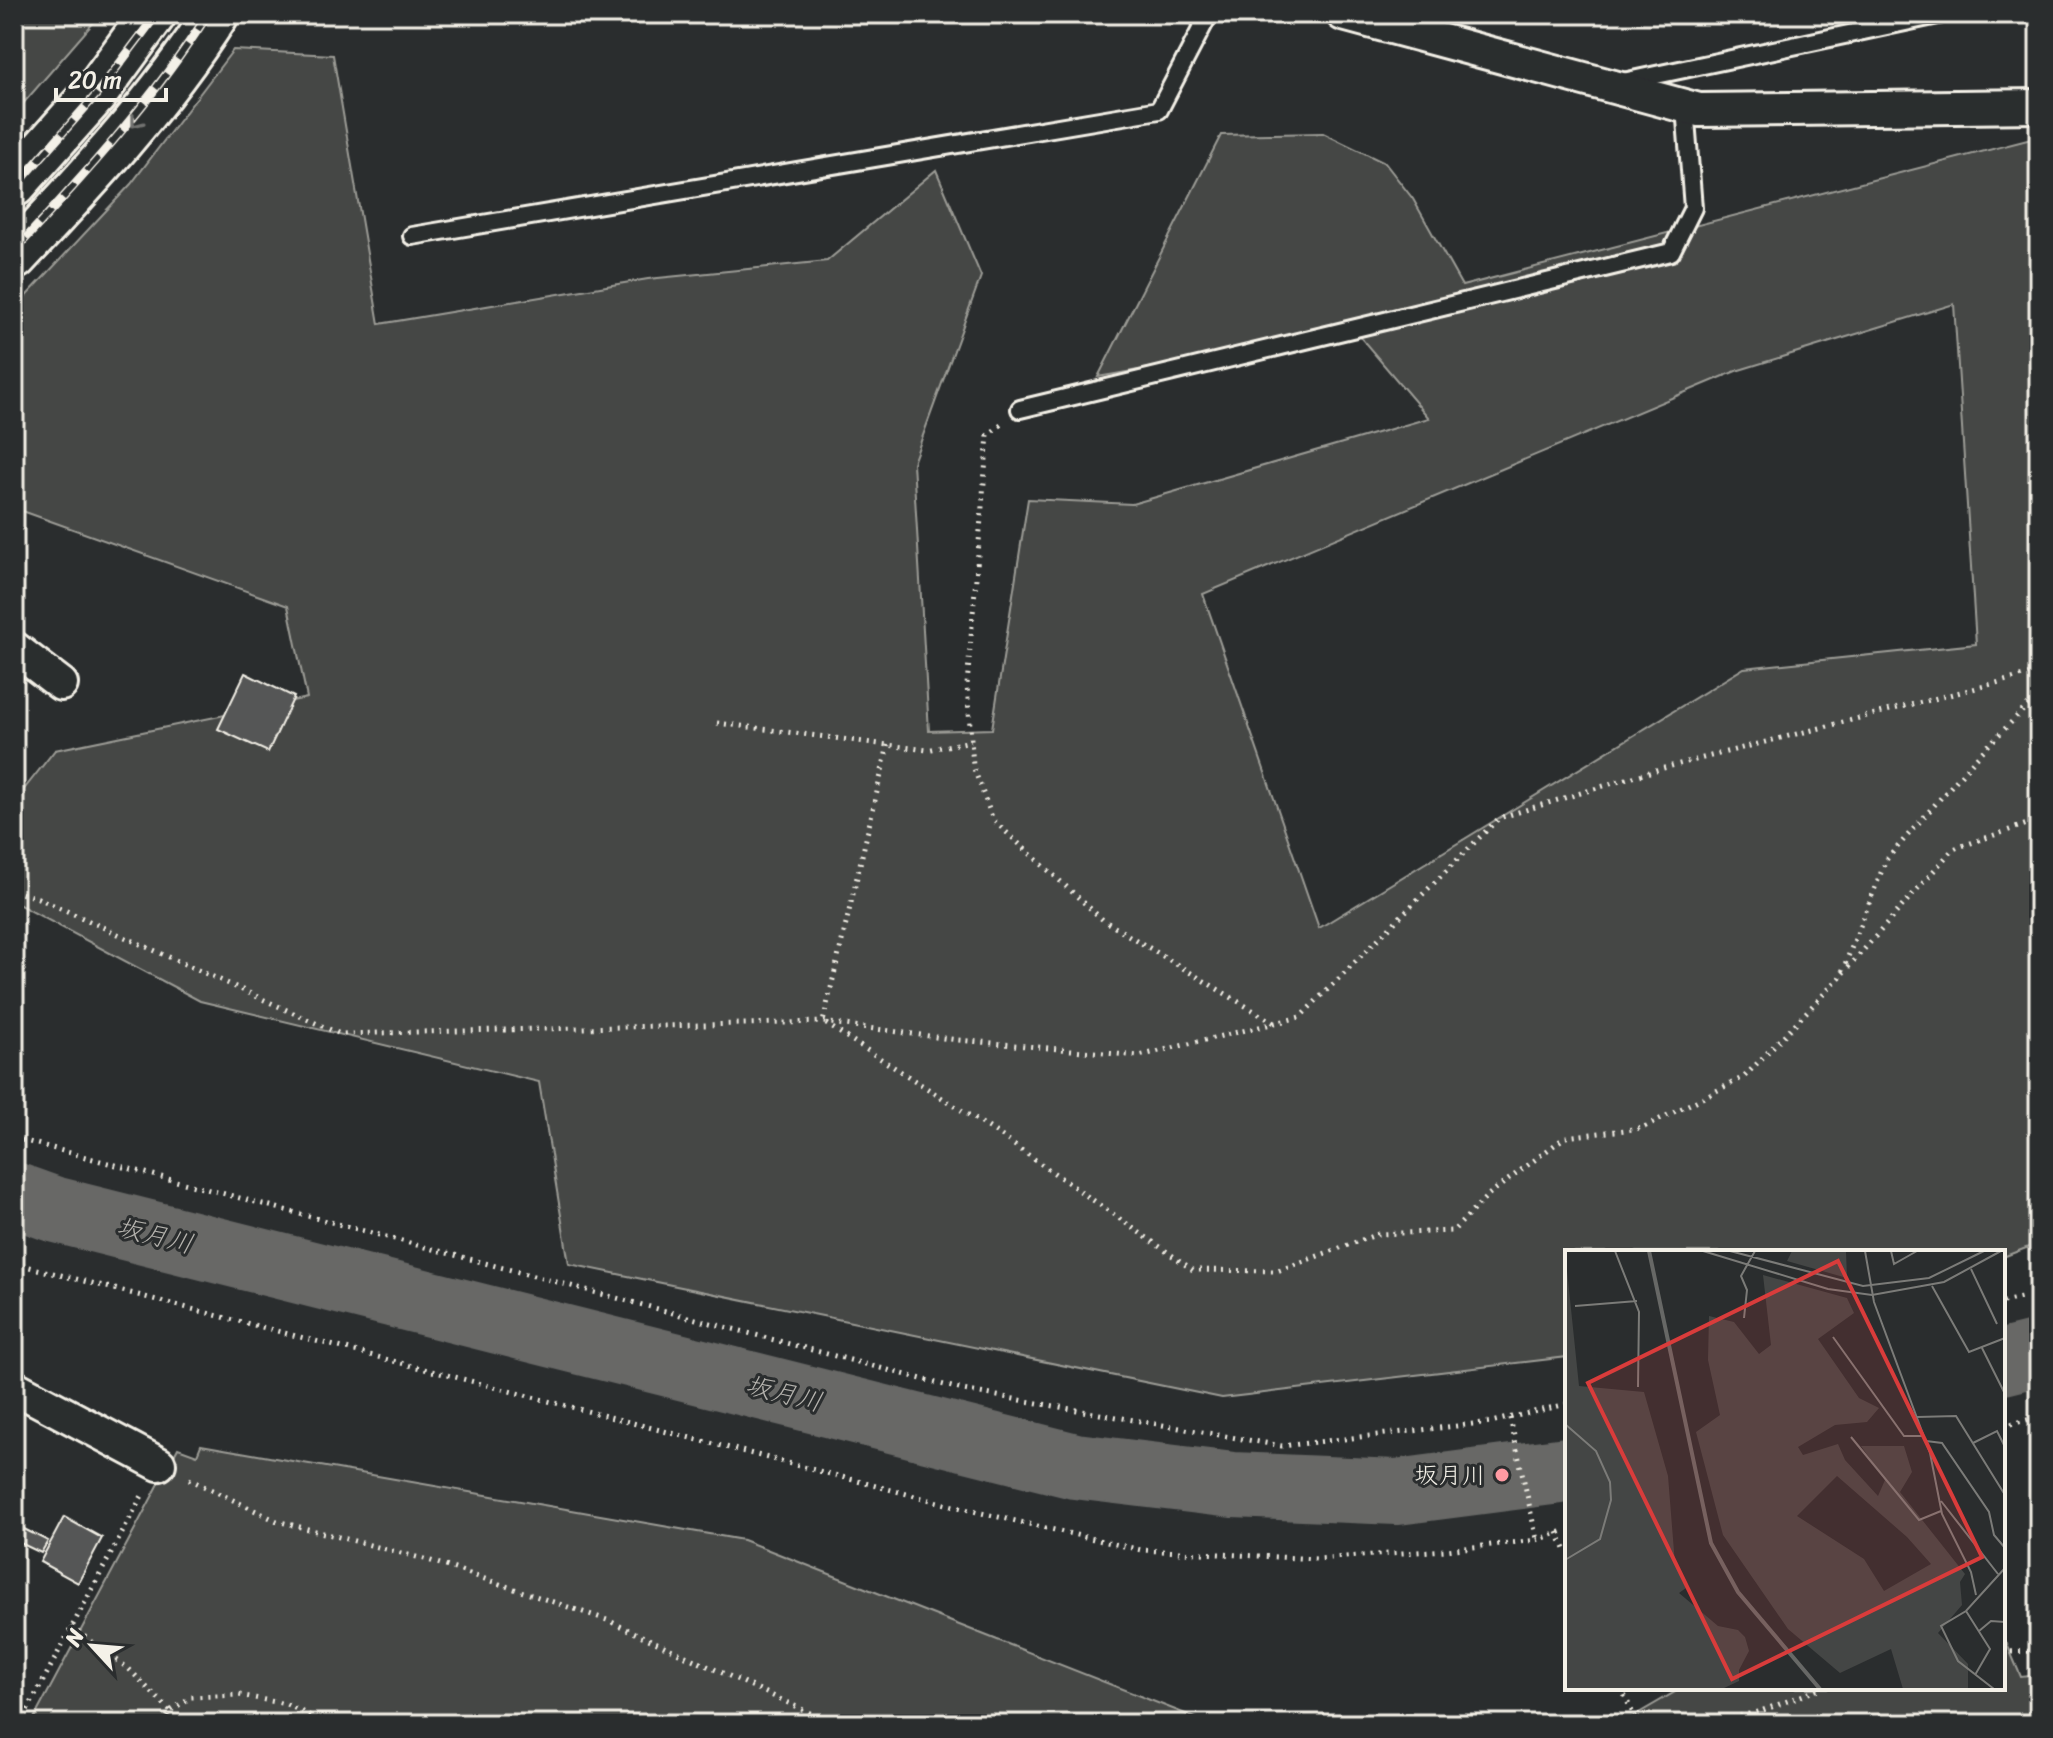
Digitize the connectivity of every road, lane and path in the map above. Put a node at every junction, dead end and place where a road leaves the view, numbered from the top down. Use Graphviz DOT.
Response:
graph roads {
  1 [pos="153,14"];
  2 [pos="216,14"];
  3 [pos="1209,14"];
  4 [pos="1343,14"];
  5 [pos="1943,14"];
  6 [pos="1606,85"];
  7 [pos="2039,106"];
  8 [pos="1685,107"];
  9 [pos="14,184"];
  10 [pos="412,236"];
  11 [pos="14,257"];
  12 [pos="1020,409"];
  13 [pos="14,648"];
  14 [pos="2039,672"];
  15 [pos="61,684"];
  16 [pos="2039,694"];
  17 [pos="717,723"];
  18 [pos="971,741"];
  19 [pos="888,745"];
  20 [pos="2039,820"];
  21 [pos="14,891"];
  22 [pos="1840,977"];
  23 [pos="823,1022"];
  24 [pos="1274,1023"];
  25 [pos="14,1138"];
  26 [pos="14,1263"];
  27 [pos="2039,1294"];
  28 [pos="2005,1302"];
  29 [pos="14,1387"];
  30 [pos="1565,1404"];
  31 [pos="2039,1417"];
  32 [pos="1510,1418"];
  33 [pos="2005,1426"];
  34 [pos="159,1464"];
  35 [pos="1565,1530"];
  36 [pos="1558,1532"];
  37 [pos="1537,1540"];
  38 [pos="1565,1549"];
  39 [pos="71,1627"];
  40 [pos="2039,1651"];
  41 [pos="2005,1652"];
  42 [pos="1622,1690"];
  43 [pos="1817,1690"];
  44 [pos="170,1711"];
  45 [pos="1761,1711"];
  46 [pos="20,1724"];
  47 [pos="164,1724"];
  48 [pos="327,1724"];
  49 [pos="845,1724"];
  50 [pos="1638,1724"];
  51 [pos="1709,1724"];
  52 [pos="1752,1724"];
  1 -- 9 [label="street"];
  2 -- 11 [label="street, one-way"];
  3 -- 10 [label="lane"];
  4 -- 6 [label="street"];
  5 -- 6 [label="lane"];
  6 -- 8 [label="street"];
  7 -- 8 [label="street"];
  8 -- 12 [label="lane"];
  12 -- 18 [label="path"];
  13 -- 15 [label="street"];
  14 -- 24 [label="path"];
  16 -- 22 [label="path"];
  17 -- 19 [label="path"];
  18 -- 19 [label="path"];
  18 -- 24 [label="path"];
  19 -- 23 [label="path"];
  20 -- 22 [label="path"];
  21 -- 23 [label="path"];
  22 -- 23 [label="path"];
  23 -- 24 [label="path"];
  25 -- 32 [label="path"];
  26 -- 37 [label="path"];
  27 -- 28 [label="path"];
  29 -- 34 [label="street"];
  30 -- 32 [label="path"];
  31 -- 33 [label="path"];
  32 -- 37 [label="path"];
  34 -- 39 [label="path"];
  34 -- 49 [label="path"];
  35 -- 36 [label="path"];
  36 -- 37 [label="path"];
  36 -- 38 [label="path"];
  39 -- 44 [label="path"];
  39 -- 46 [label="path"];
  40 -- 41 [label="path"];
  42 -- 50 [label="path"];
  43 -- 45 [label="path"];
  44 -- 47 [label="path"];
  44 -- 48 [label="path"];
  45 -- 51 [label="path"];
  45 -- 52 [label="path"];
}
